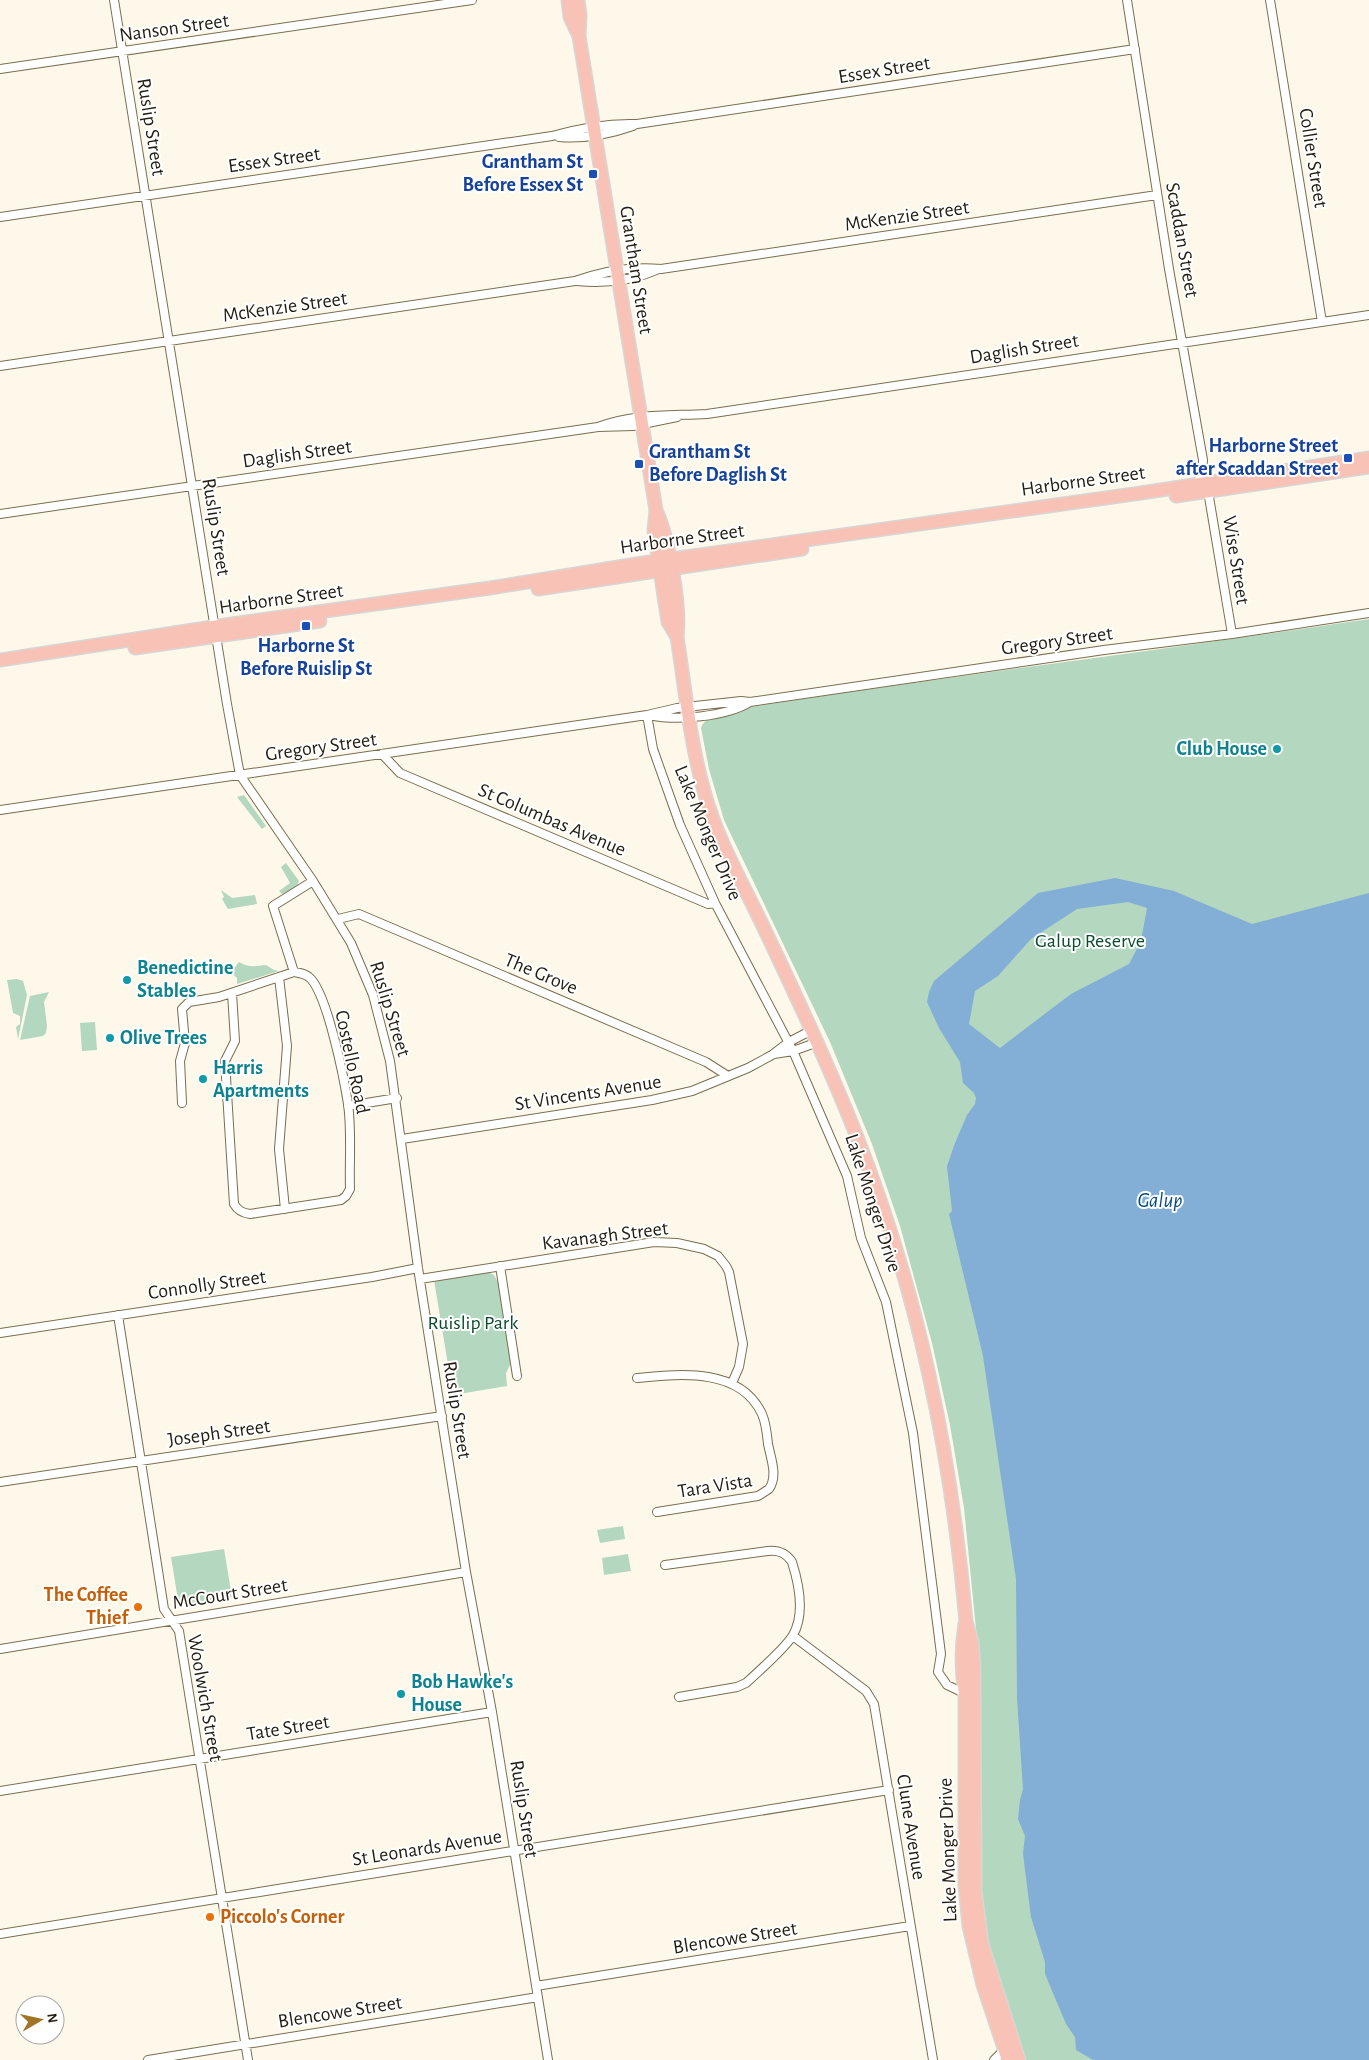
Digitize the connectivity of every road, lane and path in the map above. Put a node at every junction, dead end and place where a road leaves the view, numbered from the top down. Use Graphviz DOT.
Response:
graph roads {
  1 [pos="114,0"];
  2 [pos="472,0"];
  3 [pos="568,0"];
  4 [pos="578,0"];
  5 [pos="1127,0"];
  6 [pos="1270,0"];
  7 [pos="579,36"];
  8 [pos="1135,49"];
  9 [pos="122,52"];
  10 [pos="0,70"];
  11 [pos="594,131"];
  12 [pos="1158,195"];
  13 [pos="145,196"];
  14 [pos="0,217"];
  15 [pos="618,275"];
  16 [pos="1369,315"];
  17 [pos="1322,322"];
  18 [pos="169,341"];
  19 [pos="1183,341"];
  20 [pos="0,366"];
  21 [pos="641,420"];
  22 [pos="1369,458"];
  23 [pos="1369,467"];
  24 [pos="1197,483"];
  25 [pos="193,486"];
  26 [pos="1208,491"];
  27 [pos="0,514"];
  28 [pos="665,565"];
  29 [pos="1369,613"];
  30 [pos="216,631"];
  31 [pos="1232,634"];
  32 [pos="0,660"];
  33 [pos="0,668"];
  34 [pos="689,712"];
  35 [pos="647,715"];
  36 [pos="694,741"];
  37 [pos="382,754"];
  38 [pos="240,775"];
  39 [pos="0,810"];
  40 [pos="313,881"];
  41 [pos="715,903"];
  42 [pos="338,919"];
  43 [pos="294,972"];
  44 [pos="279,977"];
  45 [pos="232,993"];
  46 [pos="812,1030"];
  47 [pos="788,1042"];
  48 [pos="818,1042"];
  49 [pos="793,1051"];
  50 [pos="772,1055"];
  51 [pos="728,1076"];
  52 [pos="397,1098"];
  53 [pos="182,1104"];
  54 [pos="348,1106"];
  55 [pos="402,1139"];
  56 [pos="285,1209"];
  57 [pos="500,1266"];
  58 [pos="418,1268"];
  59 [pos="420,1279"];
  60 [pos="118,1315"];
  61 [pos="0,1333"];
  62 [pos="517,1376"];
  63 [pos="637,1378"];
  64 [pos="732,1383"];
  65 [pos="442,1416"];
  66 [pos="140,1461"];
  67 [pos="0,1482"];
  68 [pos="656,1512"];
  69 [pos="665,1565"];
  70 [pos="466,1572"];
  71 [pos="171,1620"];
  72 [pos="793,1636"];
  73 [pos="0,1649"];
  74 [pos="969,1695"];
  75 [pos="679,1697"];
  76 [pos="492,1712"];
  77 [pos="200,1758"];
  78 [pos="889,1790"];
  79 [pos="0,1791"];
  80 [pos="514,1851"];
  81 [pos="222,1898"];
  82 [pos="910,1926"];
  83 [pos="0,1934"];
  84 [pos="536,1986"];
  85 [pos="538,1997"];
  86 [pos="245,2044"];
  87 [pos="1006,2055"];
  88 [pos="148,2060"];
  89 [pos="248,2060"];
  90 [pos="548,2060"];
  91 [pos="933,2060"];
  92 [pos="994,2060"];
  93 [pos="1019,2060"];
  1 -- 9 [label="street, Ruslip Street"];
  2 -- 9 [label="street, Nanson Street"];
  3 -- 7 [label="main road, Grantham Street"];
  4 -- 7 [label="main road, Grantham Street"];
  5 -- 8 [label="street, Scaddan Street"];
  6 -- 17 [label="street, Collier Street"];
  7 -- 11 [label="main road, Grantham Street"];
  8 -- 11 [label="street, Essex Street"];
  8 -- 12 [label="street, Scaddan Street"];
  9 -- 10 [label="street, Nanson Street"];
  9 -- 13 [label="street, Ruslip Street"];
  11 -- 13 [label="street, Essex Street"];
  11 -- 15 [label="main road, Grantham Street"];
  12 -- 15 [label="street, McKenzie Street"];
  12 -- 19 [label="street, Scaddan Street"];
  13 -- 14 [label="street, Essex Street"];
  13 -- 18 [label="street, Ruslip Street"];
  15 -- 18 [label="street, McKenzie Street"];
  15 -- 21 [label="main road, Grantham Street"];
  16 -- 17 [label="street, Daglish Street"];
  17 -- 19 [label="street, Daglish Street"];
  18 -- 20 [label="street, McKenzie Street"];
  18 -- 25 [label="street, Ruslip Street"];
  19 -- 21 [label="street, Daglish Street"];
  19 -- 24 [label="street, Scaddan Street"];
  21 -- 25 [label="street, Daglish Street"];
  21 -- 28 [label="main road, Grantham Street"];
  22 -- 24 [label="main road, Harborne Street"];
  23 -- 26 [label="main road, Harborne Street"];
  24 -- 28 [label="main road, Harborne Street"];
  25 -- 27 [label="street, Daglish Street"];
  25 -- 30 [label="street, Ruslip Street"];
  26 -- 28 [label="main road, Harborne Street"];
  26 -- 31 [label="street, Wise Street"];
  28 -- 30 [label="main road, Harborne Street"];
  28 -- 34 [label="main road, Grantham Street"];
  29 -- 31 [label="street, Gregory Street"];
  30 -- 32 [label="main road, Harborne Street"];
  30 -- 33 [label="main road, Harborne Street"];
  30 -- 38 [label="street, Ruslip Street"];
  31 -- 34 [label="street, Gregory Street"];
  34 -- 35 [label="street, Gregory Street"];
  34 -- 36 [label="main road, Grantham Street"];
  35 -- 37 [label="street, Gregory Street"];
  35 -- 41 [label="street, Lake Monger Drive"];
  36 -- 46 [label="main road, Lake Monger Drive"];
  37 -- 38 [label="street, Gregory Street"];
  37 -- 41 [label="street, St Columbas Avenue"];
  38 -- 39 [label="street, Gregory Street"];
  38 -- 40 [label="street, Ruslip Street"];
  40 -- 42 [label="street, Ruslip Street"];
  40 -- 43 [label="street"];
  41 -- 47 [label="street, Lake Monger Drive"];
  42 -- 51 [label="street, The Grove"];
  42 -- 52 [label="street, Ruslip Street"];
  43 -- 44 [label="street"];
  43 -- 54 [label="street, Costello Road"];
  44 -- 45 [label="street"];
  44 -- 56 [label="street"];
  45 -- 53 [label="street"];
  45 -- 56 [label="street"];
  46 -- 47 [label="street, St Vincents Avenue"];
  46 -- 48 [label="main road, Lake Monger Drive"];
  47 -- 49 [label="street, Lake Monger Drive"];
  47 -- 50 [label="street, St Vincents Avenue"];
  48 -- 49 [label="street, St Vincents Avenue"];
  48 -- 74 [label="main road, Lake Monger Drive"];
  49 -- 50 [label="street, St Vincents Avenue"];
  49 -- 74 [label="street, Lake Monger Drive"];
  50 -- 51 [label="street, St Vincents Avenue"];
  51 -- 55 [label="street, St Vincents Avenue"];
  52 -- 54 [label="street"];
  52 -- 55 [label="street, Ruslip Street"];
  54 -- 56 [label="street, Costello Road"];
  55 -- 58 [label="street, Ruslip Street"];
  57 -- 59 [label="street, Kavanagh Street"];
  57 -- 62 [label="street"];
  57 -- 64 [label="street, Kavanagh Street"];
  58 -- 59 [label="street, Ruslip Street"];
  58 -- 60 [label="street, Connolly Street"];
  59 -- 65 [label="street, Ruslip Street"];
  60 -- 61 [label="street, Connolly Street"];
  60 -- 66 [label="street, Woolwich Street"];
  63 -- 64 [label="street"];
  64 -- 68 [label="street, Tara Vista"];
  65 -- 66 [label="street, Joseph Street"];
  65 -- 70 [label="street, Ruslip Street"];
  66 -- 67 [label="street, Joseph Street"];
  66 -- 71 [label="street, Woolwich Street"];
  69 -- 72 [label="street"];
  70 -- 71 [label="street, McCourt Street"];
  70 -- 76 [label="street, Ruslip Street"];
  71 -- 73 [label="street, McCourt Street"];
  71 -- 77 [label="street, Woolwich Street"];
  72 -- 75 [label="street"];
  72 -- 78 [label="street, Clune Avenue"];
  74 -- 87 [label="main road, Lake Monger Drive"];
  74 -- 93 [label="main road, Lake Monger Drive"];
  76 -- 77 [label="street, Tate Street"];
  76 -- 80 [label="street, Ruslip Street"];
  77 -- 79 [label="street, Tate Street"];
  77 -- 81 [label="street, Woolwich Street"];
  78 -- 80 [label="street, St Leonards Avenue"];
  78 -- 82 [label="street, Clune Avenue"];
  80 -- 81 [label="street, St Leonards Avenue"];
  80 -- 84 [label="street, Ruslip Street"];
  81 -- 83 [label="street, St Leonards Avenue"];
  81 -- 86 [label="street, Woolwich Street"];
  82 -- 84 [label="street, Blencowe Street"];
  82 -- 91 [label="street, Clune Avenue"];
  84 -- 85 [label="street, Ruslip Street"];
  85 -- 86 [label="street, Blencowe Street"];
  85 -- 90 [label="street, Ruslip Street"];
  86 -- 88 [label="street, Blencowe Street"];
  86 -- 89 [label="street, Woolwich Street"];
  87 -- 92 [label="street"];
}
